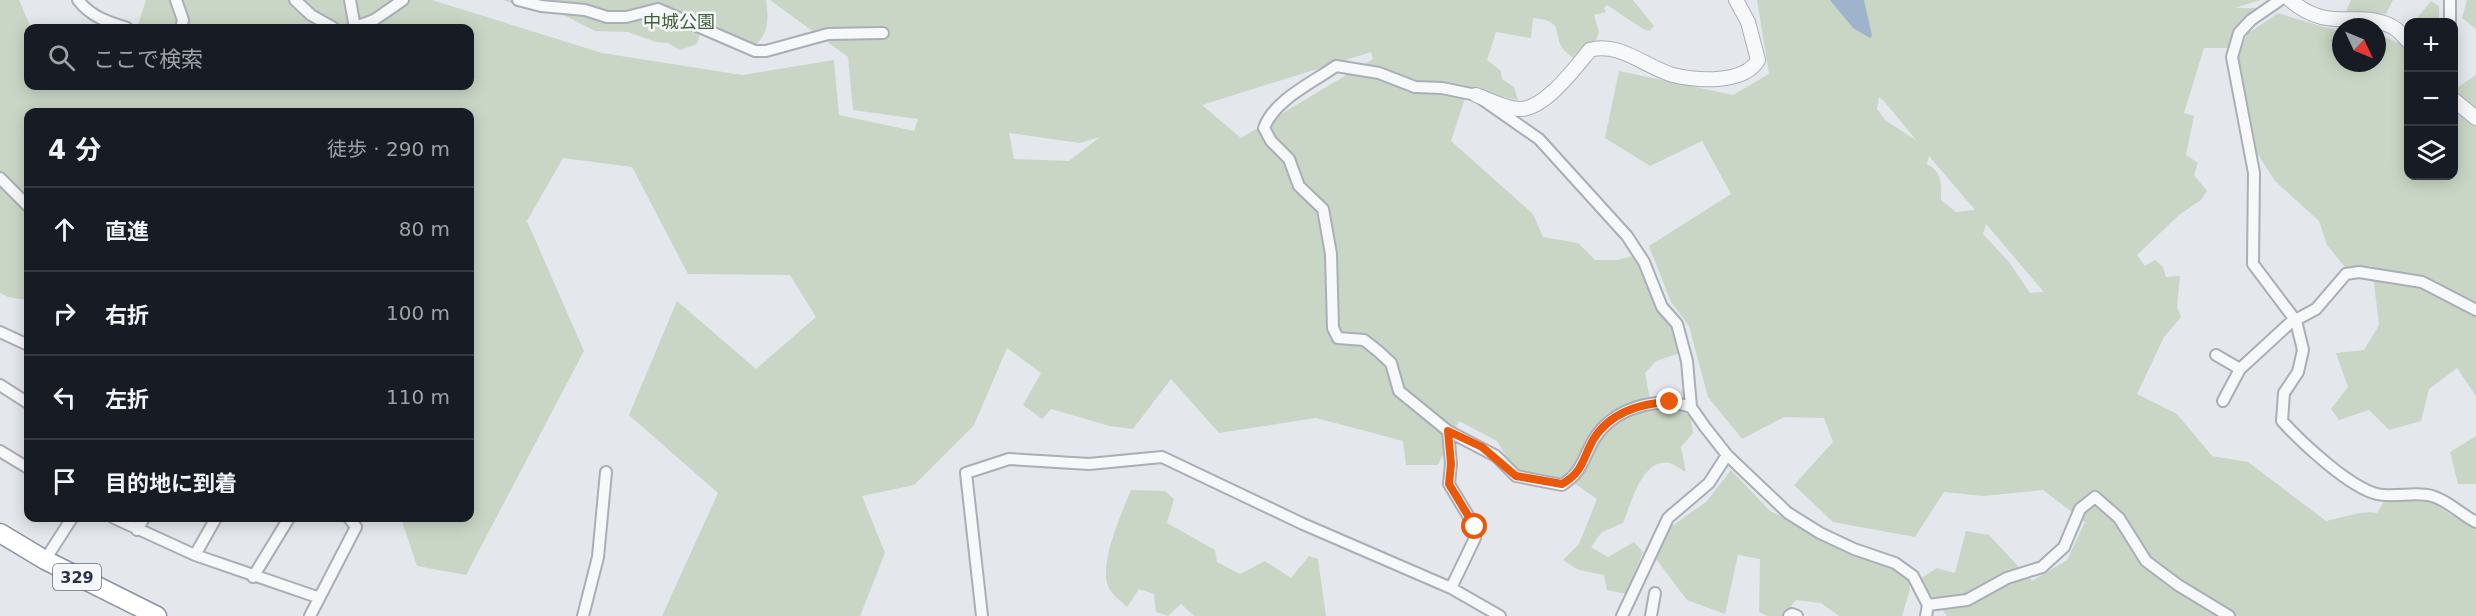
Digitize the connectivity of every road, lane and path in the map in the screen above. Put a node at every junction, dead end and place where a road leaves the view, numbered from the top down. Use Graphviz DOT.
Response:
graph roads {
  1 [pos="78,0"];
  2 [pos="176,0"];
  3 [pos="295,0"];
  4 [pos="350,0"];
  5 [pos="403,0"];
  6 [pos="518,0"];
  7 [pos="1737,0"];
  8 [pos="2280,0"];
  9 [pos="2290,0"];
  10 [pos="2450,0"];
  11 [pos="2450,18"];
  12 [pos="116,24"];
  13 [pos="182,24"];
  14 [pos="327,24"];
  15 [pos="353,24"];
  16 [pos="364,24"];
  17 [pos="883,33"];
  18 [pos="2404,36"];
  19 [pos="1476,95"];
  20 [pos="2458,103"];
  21 [pos="2476,118"];
  22 [pos="0,178"];
  23 [pos="24,202"];
  24 [pos="2476,310"];
  25 [pos="2295,321"];
  26 [pos="0,332"];
  27 [pos="24,343"];
  28 [pos="2216,355"];
  29 [pos="2240,369"];
  30 [pos="0,385"];
  31 [pos="24,400"];
  32 [pos="2223,401"];
  33 [pos="1691,407"];
  34 [pos="1448,431"];
  35 [pos="0,451"];
  36 [pos="1727,454"];
  37 [pos="24,466"];
  38 [pos="606,472"];
  39 [pos="69,522"];
  40 [pos="122,522"];
  41 [pos="142,522"];
  42 [pos="214,522"];
  43 [pos="287,522"];
  44 [pos="352,522"];
  45 [pos="2476,522"];
  46 [pos="137,530"];
  47 [pos="0,533"];
  48 [pos="195,555"];
  49 [pos="45,560"];
  50 [pos="253,577"];
  51 [pos="1451,588"];
  52 [pos="1655,593"];
  53 [pos="317,597"];
  54 [pos="1927,610"];
  55 [pos="148,614"];
  56 [pos="309,616"];
  57 [pos="583,616"];
  58 [pos="982,616"];
  59 [pos="1500,616"];
  60 [pos="1622,616"];
  61 [pos="1651,616"];
  62 [pos="1789,616"];
  63 [pos="1797,616"];
  64 [pos="2229,616"];
  1 -- 12 [label="street"];
  2 -- 13 [label="street"];
  3 -- 14 [label="street"];
  4 -- 15 [label="street"];
  5 -- 16 [label="street"];
  6 -- 17 [label="street"];
  7 -- 19 [label="street"];
  8 -- 25 [label="street"];
  9 -- 18 [label="street"];
  10 -- 11 [label="street"];
  19 -- 33 [label="street"];
  19 -- 34 [label="street"];
  20 -- 21 [label="street"];
  22 -- 23 [label="street"];
  24 -- 25 [label="street"];
  25 -- 29 [label="street"];
  25 -- 45 [label="street"];
  26 -- 27 [label="street"];
  28 -- 29 [label="street"];
  29 -- 32 [label="street"];
  30 -- 31 [label="street"];
  33 -- 34 [label="street"];
  33 -- 36 [label="street"];
  34 -- 51 [label="street"];
  35 -- 37 [label="street"];
  36 -- 54 [label="street"];
  36 -- 60 [label="street"];
  38 -- 57 [label="street"];
  39 -- 49 [label="street"];
  40 -- 46 [label="street"];
  41 -- 46 [label="street"];
  42 -- 48 [label="street"];
  43 -- 50 [label="street"];
  44 -- 53 [label="street"];
  46 -- 48 [label="street"];
  47 -- 49 [label="highway, 329"];
  48 -- 50 [label="street"];
  49 -- 55 [label="highway, 329"];
  50 -- 53 [label="street"];
  51 -- 58 [label="street"];
  51 -- 59 [label="street"];
  52 -- 61 [label="street"];
  53 -- 56 [label="street"];
  54 -- 64 [label="street"];
  62 -- 63 [label="street"];
}
